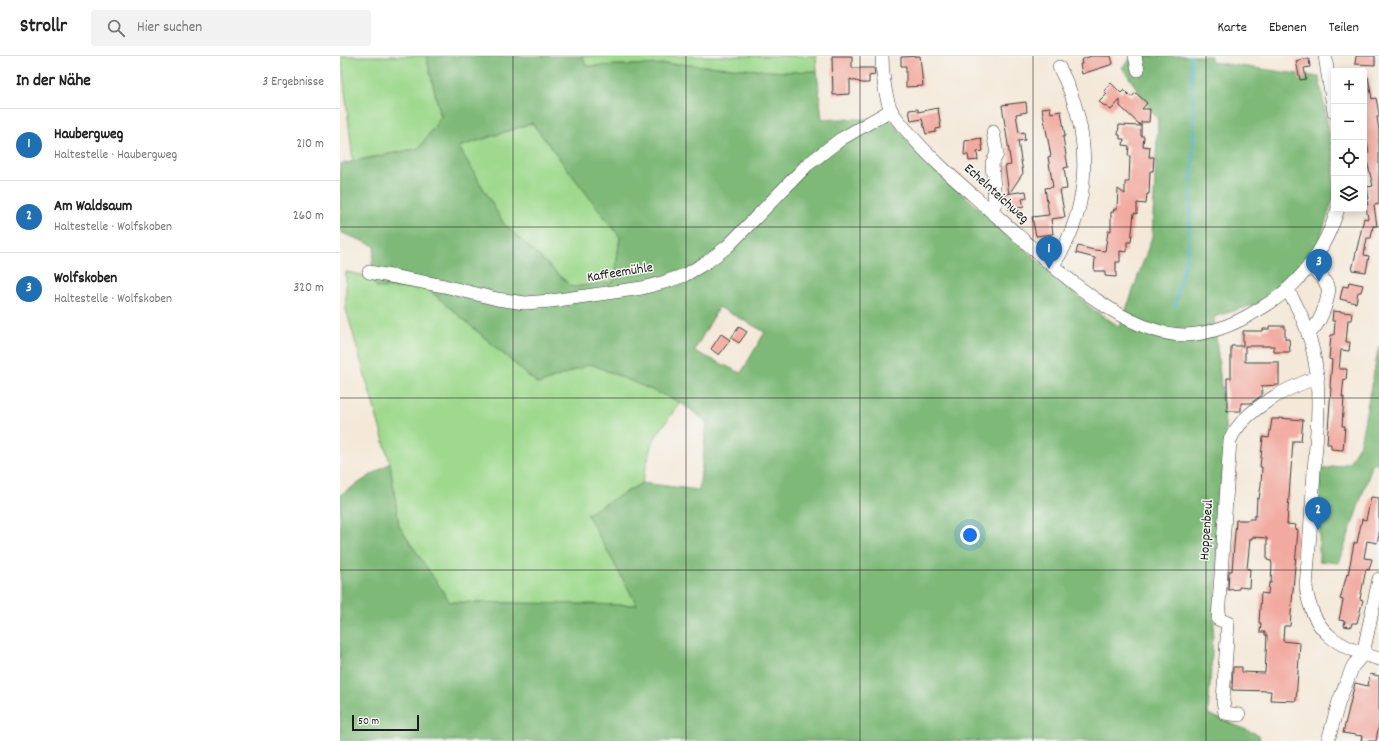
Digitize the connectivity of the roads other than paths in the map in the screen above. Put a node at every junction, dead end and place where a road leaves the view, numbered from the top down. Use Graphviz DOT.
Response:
graph roads {
  1 [pos="882,56"];
  2 [pos="1135,56"];
  3 [pos="1325,56"];
  4 [pos="1059,67"];
  5 [pos="1138,70"];
  6 [pos="1333,104"];
  7 [pos="891,110"];
  8 [pos="993,132"];
  9 [pos="992,212"];
  10 [pos="1337,212"];
  11 [pos="1053,265"];
  12 [pos="1309,266"];
  13 [pos="369,272"];
  14 [pos="1288,291"];
  15 [pos="1308,334"];
  16 [pos="1318,377"];
  17 [pos="1379,579"];
  18 [pos="1362,654"];
  19 [pos="1379,659"];
  20 [pos="1239,715"];
  21 [pos="1328,741"];
  1 -- 7 [label="street, Echelnteichweg"];
  2 -- 5 [label="street"];
  3 -- 6 [label="street"];
  4 -- 11 [label="street"];
  7 -- 9 [label="street, Echelnteichweg"];
  7 -- 13 [label="street, Kaffeemühle"];
  8 -- 9 [label="street"];
  9 -- 11 [label="street, Echelnteichweg"];
  10 -- 12 [label="street, Echelnteichweg"];
  11 -- 14 [label="street, Echelnteichweg"];
  12 -- 14 [label="street, Echelnteichweg"];
  12 -- 15 [label="street"];
  14 -- 15 [label="street"];
  15 -- 16 [label="street"];
  16 -- 18 [label="street"];
  16 -- 20 [label="street, Hoppenbeul"];
  17 -- 18 [label="street"];
  18 -- 19 [label="street"];
  18 -- 21 [label="street"];
}
